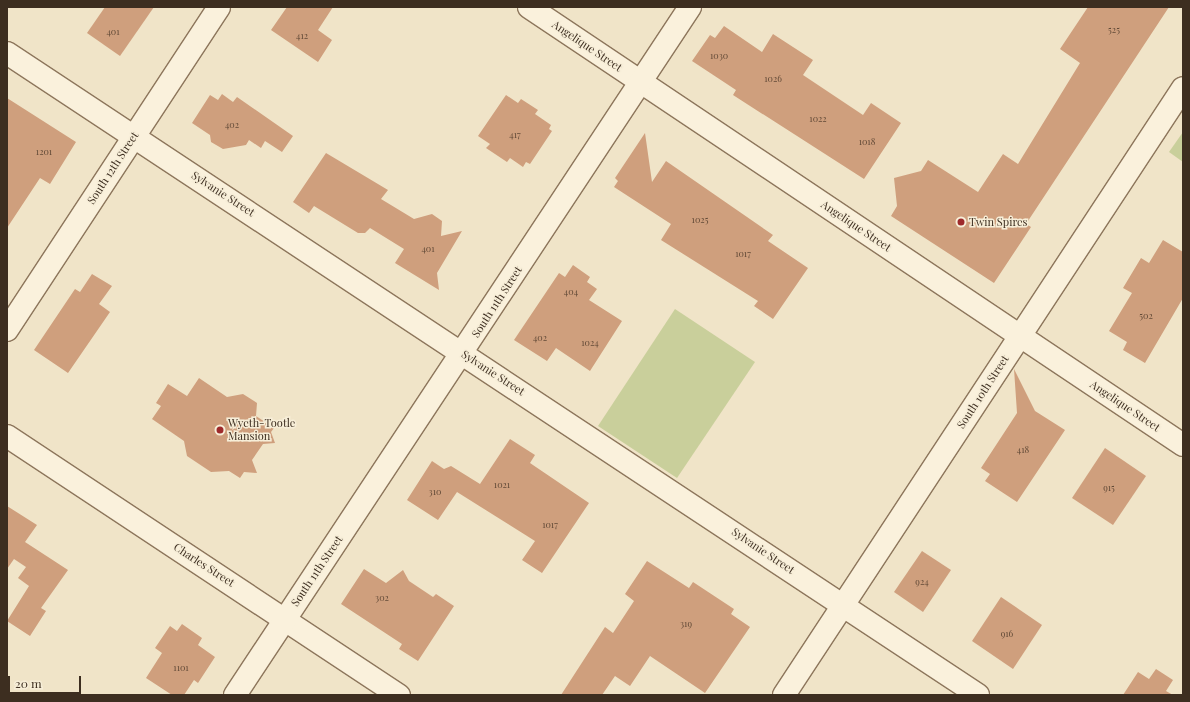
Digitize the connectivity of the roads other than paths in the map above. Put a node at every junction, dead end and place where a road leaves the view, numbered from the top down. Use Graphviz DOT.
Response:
graph roads {
  1 [pos="219,7"];
  2 [pos="529,7"];
  3 [pos="690,7"];
  4 [pos="7,53"];
  5 [pos="641,82"];
  6 [pos="1183,88"];
  7 [pos="134,136"];
  8 [pos="7,330"];
  9 [pos="1020,336"];
  10 [pos="463,353"];
  11 [pos="7,436"];
  12 [pos="1183,445"];
  13 [pos="843,605"];
  14 [pos="286,618"];
  15 [pos="235,695"];
  16 [pos="399,695"];
  17 [pos="784,695"];
  18 [pos="978,695"];
  1 -- 7 [label="street, South 12th Street"];
  2 -- 5 [label="street, Angelique Street"];
  3 -- 5 [label="street, South 11th Street"];
  4 -- 7 [label="street, Sylvanie Street"];
  5 -- 9 [label="street, Angelique Street"];
  5 -- 10 [label="street, South 11th Street"];
  6 -- 9 [label="street, South 10th Street"];
  7 -- 8 [label="street, South 12th Street"];
  7 -- 10 [label="street, Sylvanie Street"];
  9 -- 12 [label="street, Angelique Street"];
  9 -- 13 [label="street, South 10th Street"];
  10 -- 13 [label="street, Sylvanie Street"];
  10 -- 14 [label="street, South 11th Street"];
  11 -- 14 [label="street, Charles Street"];
  13 -- 17 [label="street, South 10th Street"];
  13 -- 18 [label="street, Sylvanie Street"];
  14 -- 15 [label="street, South 11th Street"];
  14 -- 16 [label="street, Charles Street"];
}
